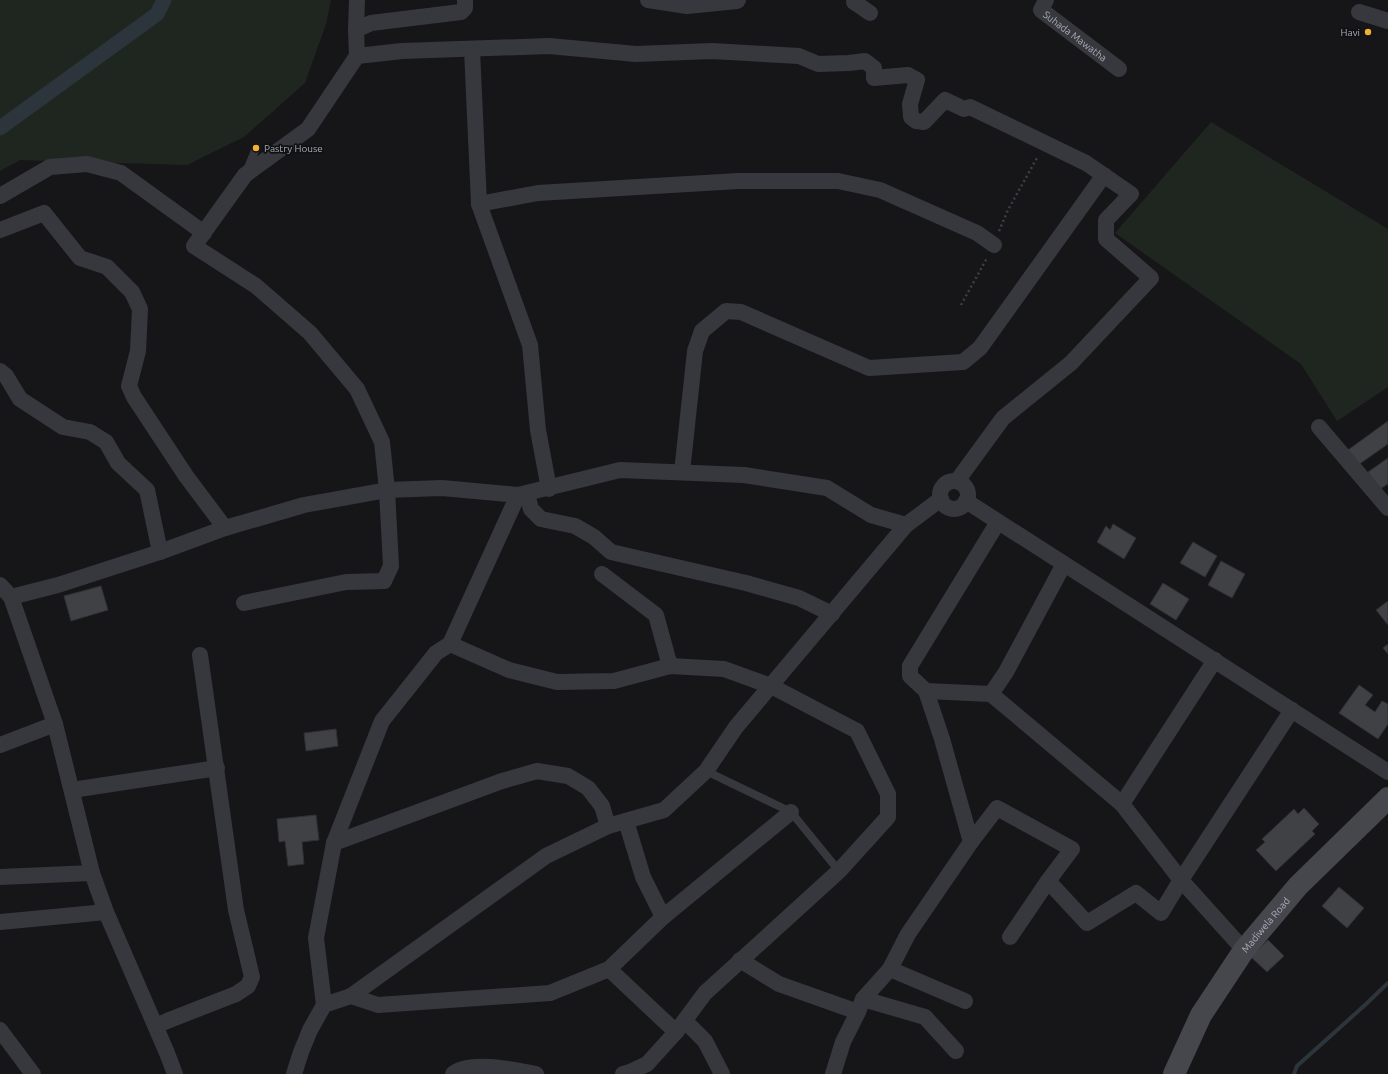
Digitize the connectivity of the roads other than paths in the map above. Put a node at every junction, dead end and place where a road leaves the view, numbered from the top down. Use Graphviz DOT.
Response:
graph roads {
  1 [pos="358,0"];
  2 [pos="465,0"];
  3 [pos="648,0"];
  4 [pos="738,0"];
  5 [pos="856,0"];
  6 [pos="1046,0"];
  7 [pos="1359,12"];
  8 [pos="870,13"];
  9 [pos="1388,21"];
  10 [pos="356,30"];
  11 [pos="472,49"];
  12 [pos="357,56"];
  13 [pos="1119,69"];
  14 [pos="256,148"];
  15 [pos="245,175"];
  16 [pos="1104,175"];
  17 [pos="0,196"];
  18 [pos="479,204"];
  19 [pos="0,230"];
  20 [pos="204,233"];
  21 [pos="994,244"];
  22 [pos="0,371"];
  23 [pos="1319,427"];
  24 [pos="682,472"];
  25 [pos="957,481"];
  26 [pos="549,489"];
  27 [pos="387,490"];
  28 [pos="523,495"];
  29 [pos="941,499"];
  30 [pos="966,502"];
  31 [pos="1388,508"];
  32 [pos="998,522"];
  33 [pos="906,525"];
  34 [pos="225,528"];
  35 [pos="160,552"];
  36 [pos="1064,564"];
  37 [pos="602,574"];
  38 [pos="4,593"];
  39 [pos="244,603"];
  40 [pos="832,614"];
  41 [pos="450,644"];
  42 [pos="200,655"];
  43 [pos="1215,660"];
  44 [pos="670,666"];
  45 [pos="771,686"];
  46 [pos="926,691"];
  47 [pos="992,694"];
  48 [pos="1292,710"];
  49 [pos="55,724"];
  50 [pos="0,745"];
  51 [pos="216,768"];
  52 [pos="706,771"];
  53 [pos="1388,772"];
  54 [pos="72,790"];
  55 [pos="1388,798"];
  56 [pos="1122,804"];
  57 [pos="791,812"];
  58 [pos="626,821"];
  59 [pos="608,826"];
  60 [pos="334,842"];
  61 [pos="972,842"];
  62 [pos="839,871"];
  63 [pos="92,873"];
  64 [pos="0,877"];
  65 [pos="1181,880"];
  66 [pos="1048,882"];
  67 [pos="106,912"];
  68 [pos="663,917"];
  69 [pos="0,922"];
  70 [pos="1010,937"];
  71 [pos="1244,950"];
  72 [pos="740,960"];
  73 [pos="890,969"];
  74 [pos="609,970"];
  75 [pos="352,996"];
  76 [pos="964,1001"];
  77 [pos="324,1005"];
  78 [pos="861,1006"];
  79 [pos="156,1026"];
  80 [pos="681,1026"];
  81 [pos="0,1030"];
  82 [pos="956,1051"];
  83 [pos="628,1073"];
  84 [pos="33,1074"];
  85 [pos="174,1074"];
  86 [pos="296,1074"];
  87 [pos="453,1074"];
  88 [pos="536,1074"];
  89 [pos="722,1074"];
  90 [pos="833,1074"];
  91 [pos="1174,1074"];
  1 -- 10 [label="street"];
  2 -- 10 [label="street"];
  3 -- 4 [label="street"];
  5 -- 8 [label="street"];
  6 -- 13 [label="street, Suhada Mawatha"];
  7 -- 9 [label="street"];
  10 -- 12 [label="street"];
  11 -- 12 [label="street"];
  11 -- 16 [label="street"];
  11 -- 18 [label="street"];
  12 -- 15 [label="street"];
  14 -- 15 [label="lane"];
  15 -- 20 [label="street"];
  16 -- 24 [label="street"];
  16 -- 25 [label="street"];
  17 -- 20 [label="street"];
  18 -- 21 [label="street"];
  18 -- 26 [label="street"];
  19 -- 34 [label="street"];
  20 -- 27 [label="street"];
  22 -- 35 [label="street"];
  23 -- 31 [label="street"];
  24 -- 26 [label="street"];
  24 -- 33 [label="street"];
  25 -- 29 [label="street"];
  25 -- 30 [label="street"];
  26 -- 28 [label="street"];
  27 -- 28 [label="street"];
  27 -- 34 [label="street"];
  27 -- 39 [label="street"];
  28 -- 40 [label="street"];
  28 -- 41 [label="street"];
  29 -- 30 [label="street"];
  29 -- 33 [label="street"];
  30 -- 32 [label="street"];
  32 -- 36 [label="street"];
  32 -- 46 [label="street"];
  33 -- 40 [label="street"];
  34 -- 35 [label="street"];
  35 -- 38 [label="street"];
  36 -- 43 [label="street"];
  36 -- 47 [label="street"];
  37 -- 44 [label="street"];
  38 -- 49 [label="street"];
  40 -- 45 [label="street"];
  41 -- 44 [label="street"];
  41 -- 60 [label="street"];
  42 -- 51 [label="street"];
  43 -- 48 [label="street"];
  43 -- 56 [label="street"];
  44 -- 45 [label="street"];
  45 -- 52 [label="street"];
  45 -- 62 [label="street"];
  46 -- 47 [label="street"];
  46 -- 61 [label="street"];
  47 -- 56 [label="street"];
  48 -- 53 [label="street"];
  48 -- 65 [label="street"];
  49 -- 50 [label="street"];
  49 -- 54 [label="street"];
  51 -- 54 [label="street"];
  51 -- 79 [label="street"];
  52 -- 57 [label="lane"];
  52 -- 58 [label="street"];
  54 -- 63 [label="street"];
  55 -- 71 [label="main road, Madiwela Road"];
  56 -- 65 [label="street"];
  57 -- 62 [label="lane"];
  57 -- 68 [label="street"];
  58 -- 59 [label="street"];
  58 -- 68 [label="street"];
  59 -- 60 [label="street"];
  59 -- 75 [label="street"];
  60 -- 77 [label="street"];
  61 -- 66 [label="street"];
  61 -- 73 [label="street"];
  62 -- 72 [label="street"];
  63 -- 64 [label="street"];
  63 -- 67 [label="street"];
  65 -- 66 [label="street"];
  65 -- 71 [label="street"];
  66 -- 70 [label="street"];
  67 -- 69 [label="street"];
  67 -- 79 [label="street"];
  68 -- 74 [label="street"];
  71 -- 91 [label="main road, Madiwela Road"];
  72 -- 78 [label="street"];
  72 -- 80 [label="street"];
  73 -- 76 [label="street"];
  73 -- 78 [label="street"];
  74 -- 75 [label="street"];
  74 -- 80 [label="street"];
  75 -- 77 [label="street"];
  77 -- 86 [label="street"];
  78 -- 82 [label="street"];
  78 -- 90 [label="street"];
  79 -- 85 [label="street"];
  80 -- 83 [label="street"];
  80 -- 89 [label="street"];
  81 -- 84 [label="street"];
  87 -- 88 [label="street"];
}
